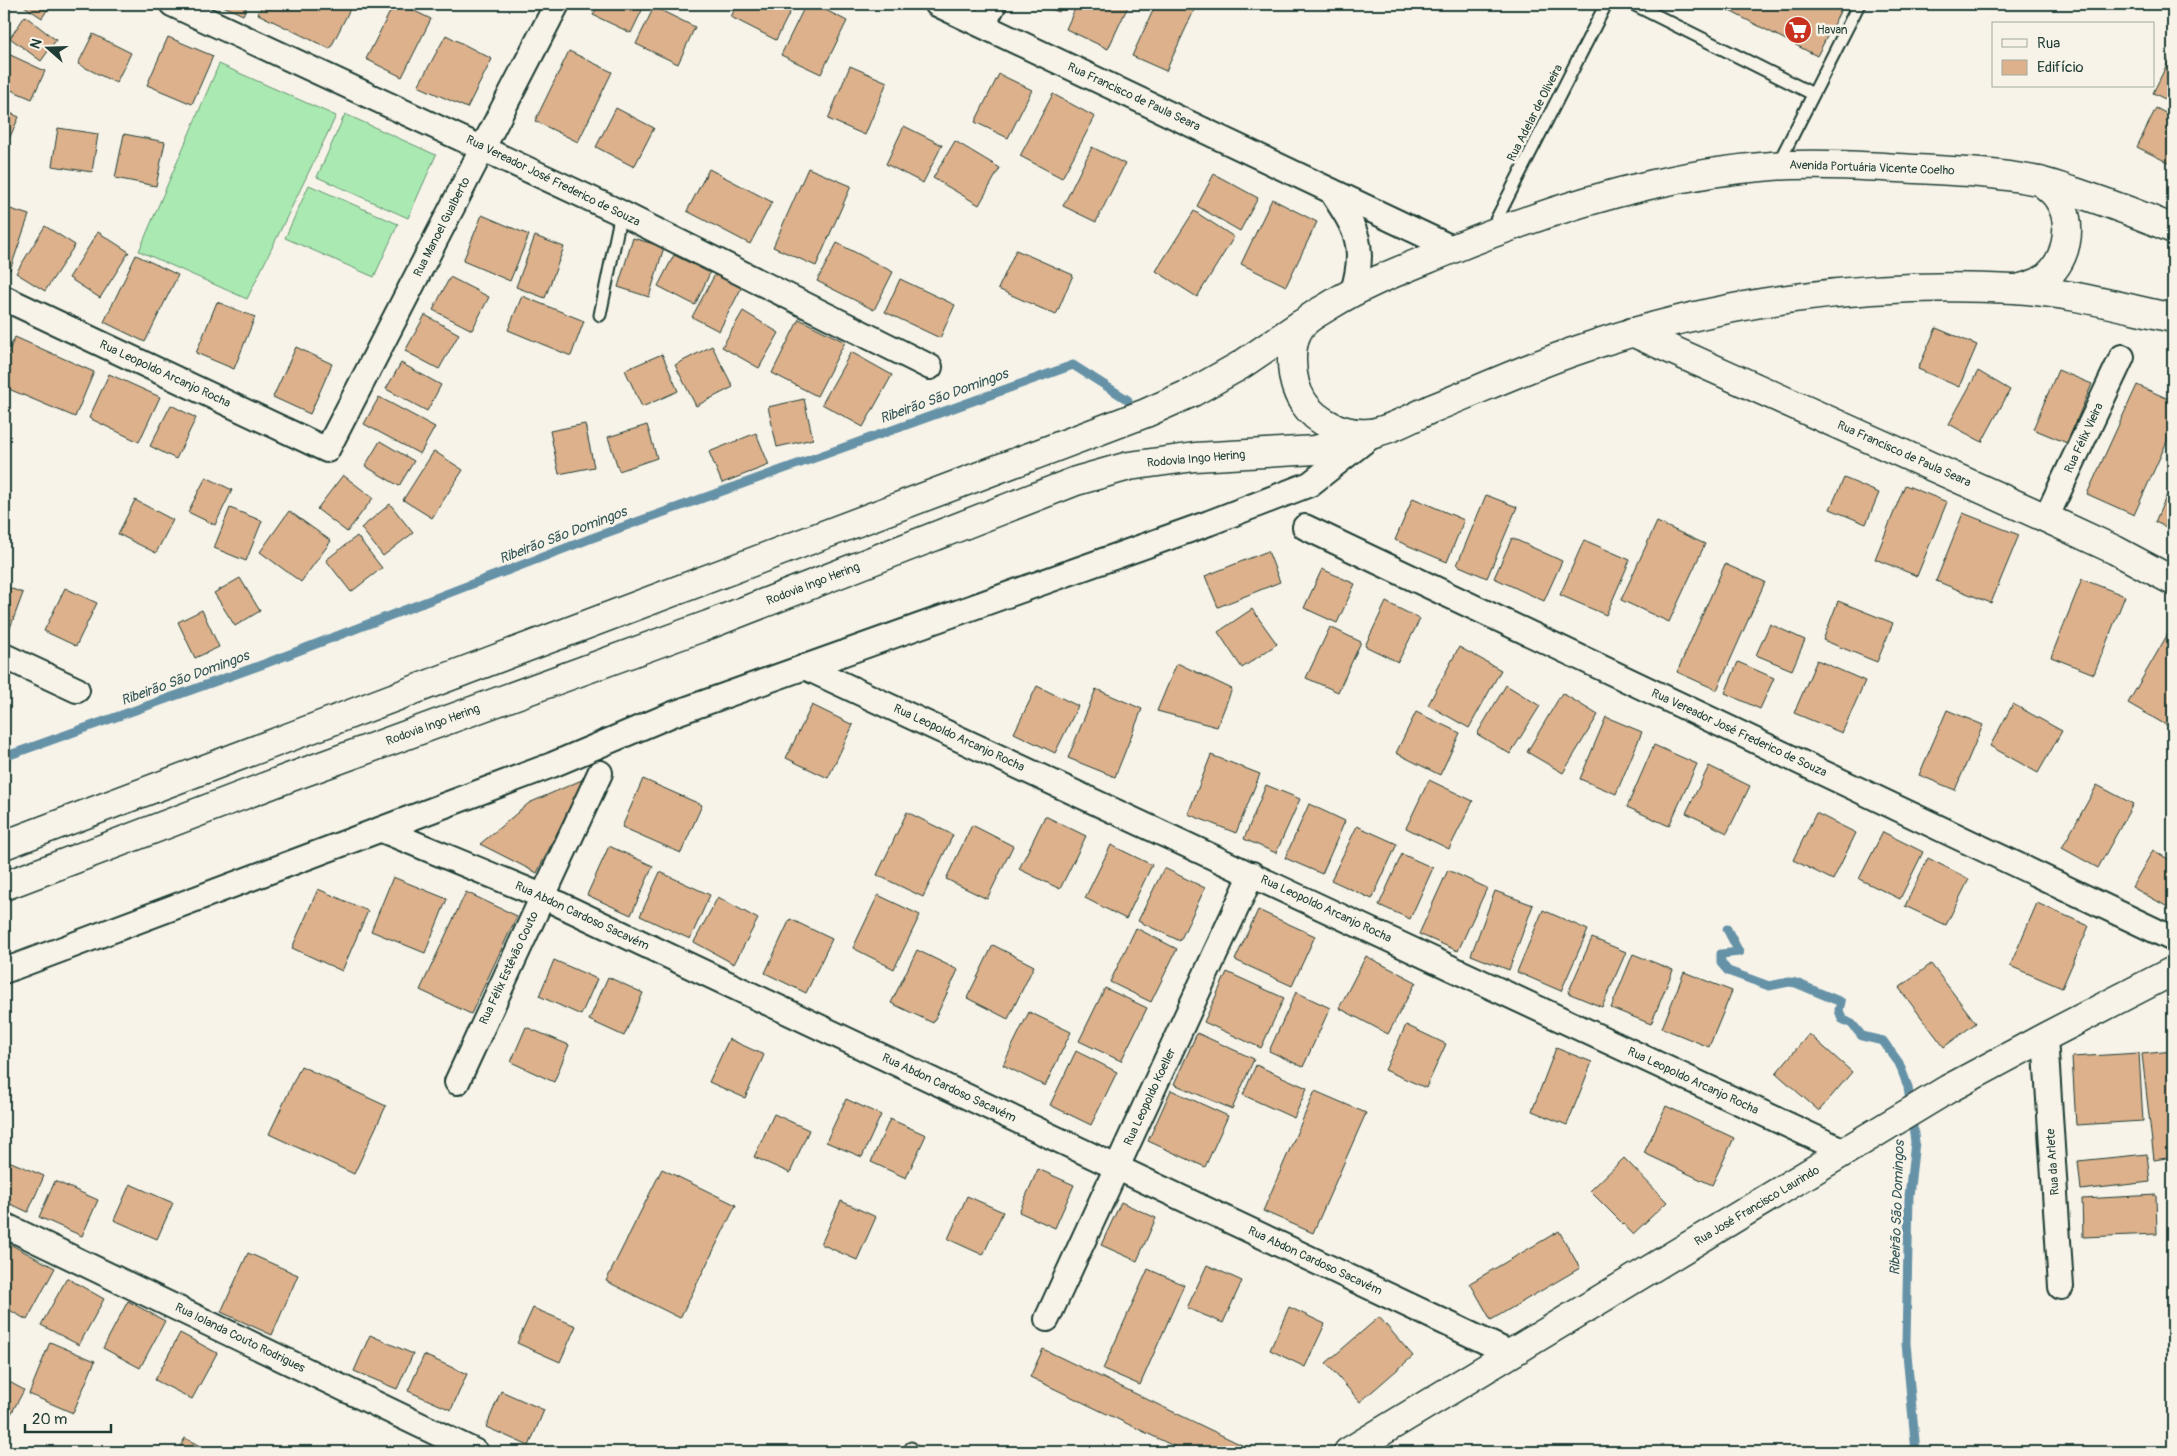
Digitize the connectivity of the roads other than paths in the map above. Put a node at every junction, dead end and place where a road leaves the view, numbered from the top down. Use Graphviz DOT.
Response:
graph roads {
  1 [pos="172,4"];
  2 [pos="557,4"];
  3 [pos="938,4"];
  4 [pos="994,4"];
  5 [pos="1606,4"];
  6 [pos="1633,4"];
  7 [pos="1860,4"];
  8 [pos="983,26"];
  9 [pos="1813,94"];
  10 [pos="483,148"];
  11 [pos="1777,166"];
  12 [pos="2040,181"];
  13 [pos="1330,190"];
  14 [pos="621,213"];
  15 [pos="2173,229"];
  16 [pos="1489,234"];
  17 [pos="1454,248"];
  18 [pos="2017,289"];
  19 [pos="1353,291"];
  20 [pos="4,298"];
  21 [pos="600,315"];
  22 [pos="2173,318"];
  23 [pos="1301,324"];
  24 [pos="1632,332"];
  25 [pos="2122,357"];
  26 [pos="930,367"];
  27 [pos="1374,434"];
  28 [pos="327,450"];
  29 [pos="2046,518"];
  30 [pos="1305,527"];
  31 [pos="2173,581"];
  32 [pos="4,656"];
  33 [pos="805,667"];
  34 [pos="77,690"];
  35 [pos="600,773"];
  36 [pos="382,830"];
  37 [pos="4,845"];
  38 [pos="1252,874"];
  39 [pos="4,886"];
  40 [pos="542,896"];
  41 [pos="2173,939"];
  42 [pos="4,971"];
  43 [pos="2173,971"];
  44 [pos="2044,1037"];
  45 [pos="458,1082"];
  46 [pos="1846,1152"];
  47 [pos="1118,1168"];
  48 [pos="4,1225"];
  49 [pos="2061,1287"];
  50 [pos="1047,1319"];
  51 [pos="1512,1354"];
  52 [pos="476,1452"];
  53 [pos="1348,1452"];
  1 -- 10 [label="street, Rua Vereador José Frederico de Souza"];
  2 -- 10 [label="street, Rua Manoel Gualberto"];
  3 -- 8 [label="street, Rua Francisco de Paula Seara"];
  4 -- 8 [label="street"];
  5 -- 16 [label="lane, Rua Adelar de Oliveira"];
  6 -- 9 [label="lane"];
  7 -- 9 [label="lane"];
  8 -- 13 [label="street, Rua Francisco de Paula Seara"];
  9 -- 11 [label="lane"];
  10 -- 14 [label="street, Rua Vereador José Frederico de Souza"];
  10 -- 28 [label="street, Rua Manoel Gualberto"];
  11 -- 12 [label="main road, Avenida Portuária Vicente Coelho"];
  11 -- 16 [label="main road, Avenida Portuária Vicente Coelho"];
  12 -- 15 [label="main road, Avenida Portuária Vicente Coelho"];
  12 -- 18 [label="main road"];
  13 -- 17 [label="street, Rua Francisco de Paula Seara"];
  13 -- 19 [label="street"];
  14 -- 21 [label="lane"];
  14 -- 26 [label="street, Rua Vereador José Frederico de Souza"];
  16 -- 17 [label="main road, Avenida Portuária Vicente Coelho"];
  17 -- 19 [label="main road"];
  18 -- 22 [label="main road"];
  18 -- 24 [label="main road"];
  19 -- 23 [label="main road"];
  20 -- 28 [label="street, Rua Leopoldo Arcanjo Rocha"];
  23 -- 27 [label="main road"];
  23 -- 37 [label="main road"];
  24 -- 27 [label="main road, Rodovia Ingo Hering"];
  24 -- 29 [label="main road, Rua Francisco de Paula Seara"];
  25 -- 29 [label="street, Rua Félix Vieira"];
  27 -- 33 [label="street"];
  27 -- 39 [label="main road, Rodovia Ingo Hering"];
  29 -- 31 [label="main road, Rua Francisco de Paula Seara"];
  30 -- 41 [label="street, Rua Vereador José Frederico de Souza"];
  32 -- 34 [label="street"];
  33 -- 36 [label="street"];
  33 -- 38 [label="street, Rua Leopoldo Arcanjo Rocha"];
  35 -- 40 [label="street, Rua Félix Estêvão Couto"];
  36 -- 40 [label="street, Rua Abdon Cardoso Sacavém"];
  36 -- 42 [label="street"];
  38 -- 46 [label="street, Rua Leopoldo Arcanjo Rocha"];
  38 -- 47 [label="street, Rua Leopoldo Koeller"];
  40 -- 45 [label="street, Rua Félix Estêvão Couto"];
  40 -- 47 [label="street, Rua Abdon Cardoso Sacavém"];
  43 -- 44 [label="main road, Rua José Francisco Laurindo"];
  44 -- 46 [label="main road, Rua José Francisco Laurindo"];
  44 -- 49 [label="street, Rua da Arlete"];
  46 -- 51 [label="main road, Rua José Francisco Laurindo"];
  47 -- 50 [label="street, Rua Leopoldo Koeller"];
  47 -- 51 [label="street, Rua Abdon Cardoso Sacavém"];
  48 -- 52 [label="street, Rua Iolanda Couto Rodrigues"];
  51 -- 53 [label="main road, Rua José Francisco Laurindo"];
}
